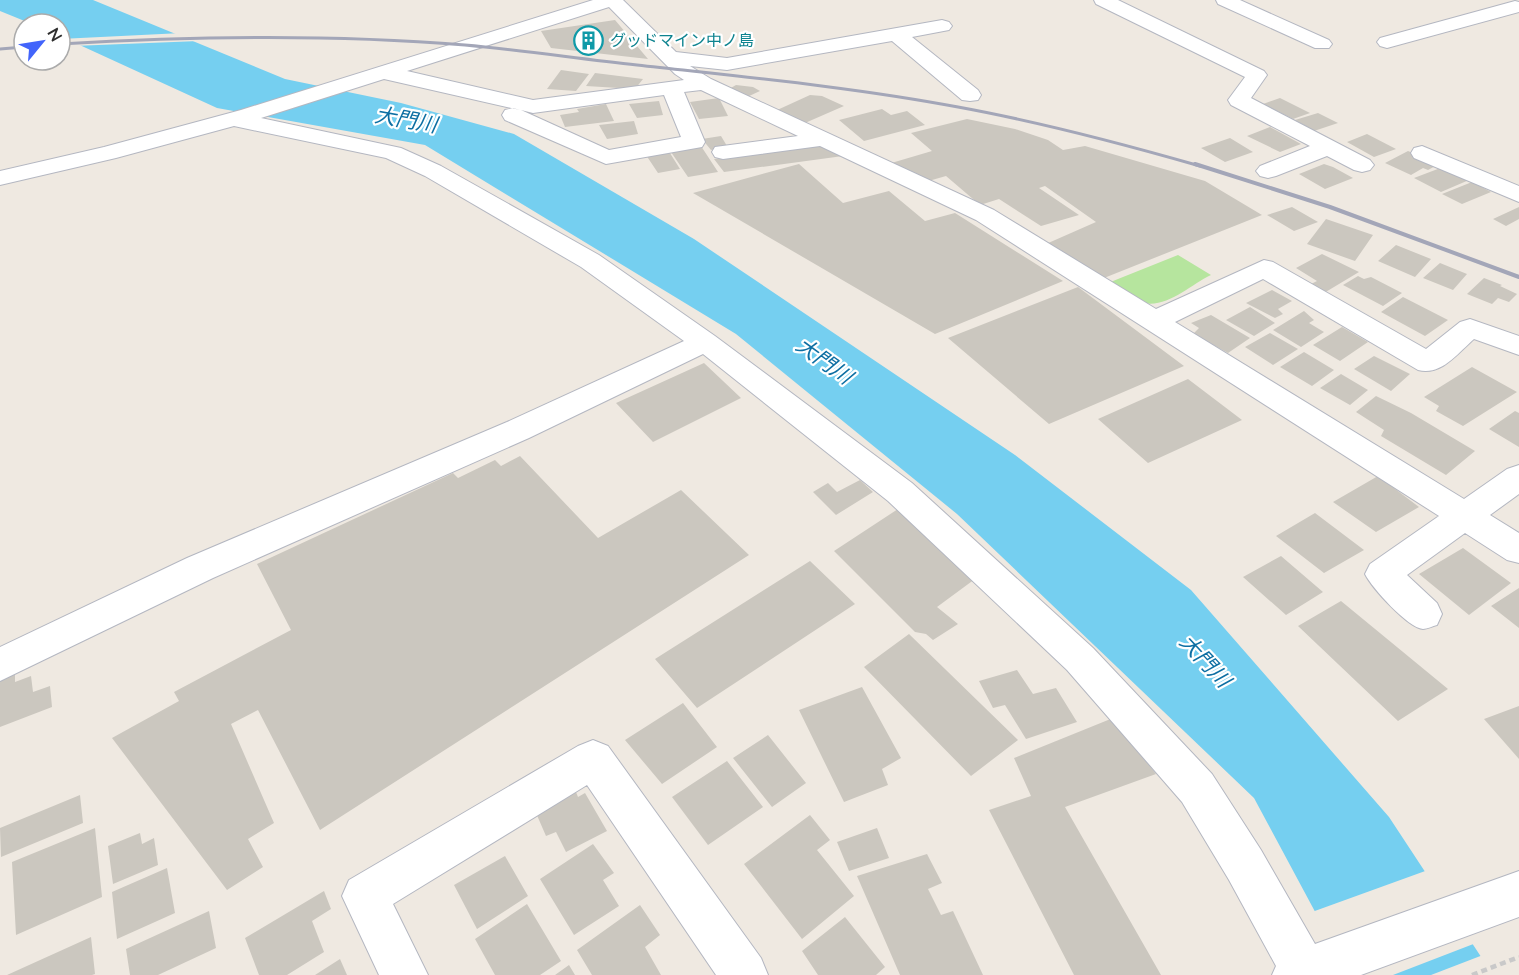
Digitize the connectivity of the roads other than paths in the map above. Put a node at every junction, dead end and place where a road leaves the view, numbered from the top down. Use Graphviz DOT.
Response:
graph roads {
  1 [pos="612,0"];
  2 [pos="1103,0"];
  3 [pos="1224,0"];
  4 [pos="1144,3"];
  5 [pos="1509,4"];
  6 [pos="1122,9"];
  7 [pos="942,26"];
  8 [pos="896,34"];
  9 [pos="1387,42"];
  10 [pos="1322,44"];
  11 [pos="669,58"];
  12 [pos="385,72"];
  13 [pos="704,83"];
  14 [pos="672,88"];
  15 [pos="970,95"];
  16 [pos="532,107"];
  17 [pos="241,117"];
  18 [pos="824,139"];
  19 [pos="1329,147"];
  20 [pos="723,152"];
  21 [pos="1422,153"];
  22 [pos="1362,165"];
  23 [pos="1268,171"];
  24 [pos="1519,175"];
  25 [pos="0,178"];
  26 [pos="1496,185"];
  27 [pos="1519,195"];
  28 [pos="1154,321"];
  29 [pos="705,342"];
  30 [pos="1519,346"];
  31 [pos="1519,477"];
  32 [pos="1464,516"];
  33 [pos="1519,550"];
  34 [pos="1424,614"];
  35 [pos="0,665"];
  36 [pos="1519,894"];
  37 [pos="1308,970"];
  38 [pos="404,975"];
  39 [pos="744,975"];
  1 -- 11 [label="street"];
  1 -- 12 [label="street"];
  2 -- 6 [label="street"];
  3 -- 10 [label="street"];
  4 -- 6 [label="street"];
  5 -- 9 [label="street"];
  6 -- 19 [label="street"];
  7 -- 8 [label="street"];
  8 -- 11 [label="street"];
  8 -- 15 [label="street"];
  11 -- 13 [label="street"];
  12 -- 16 [label="street"];
  12 -- 17 [label="street"];
  13 -- 14 [label="street"];
  13 -- 18 [label="street"];
  14 -- 16 [label="street"];
  14 -- 16 [label="street"];
  17 -- 25 [label="street"];
  17 -- 29 [label="street"];
  18 -- 20 [label="street"];
  18 -- 28 [label="street"];
  19 -- 22 [label="street"];
  19 -- 23 [label="street"];
  21 -- 26 [label="street"];
  24 -- 26 [label="street"];
  26 -- 27 [label="street"];
  28 -- 30 [label="street"];
  28 -- 32 [label="street"];
  29 -- 35 [label="street"];
  29 -- 37 [label="street"];
  31 -- 32 [label="street"];
  32 -- 33 [label="street"];
  32 -- 34 [label="street"];
  36 -- 37 [label="street"];
  38 -- 39 [label="street"];
}
